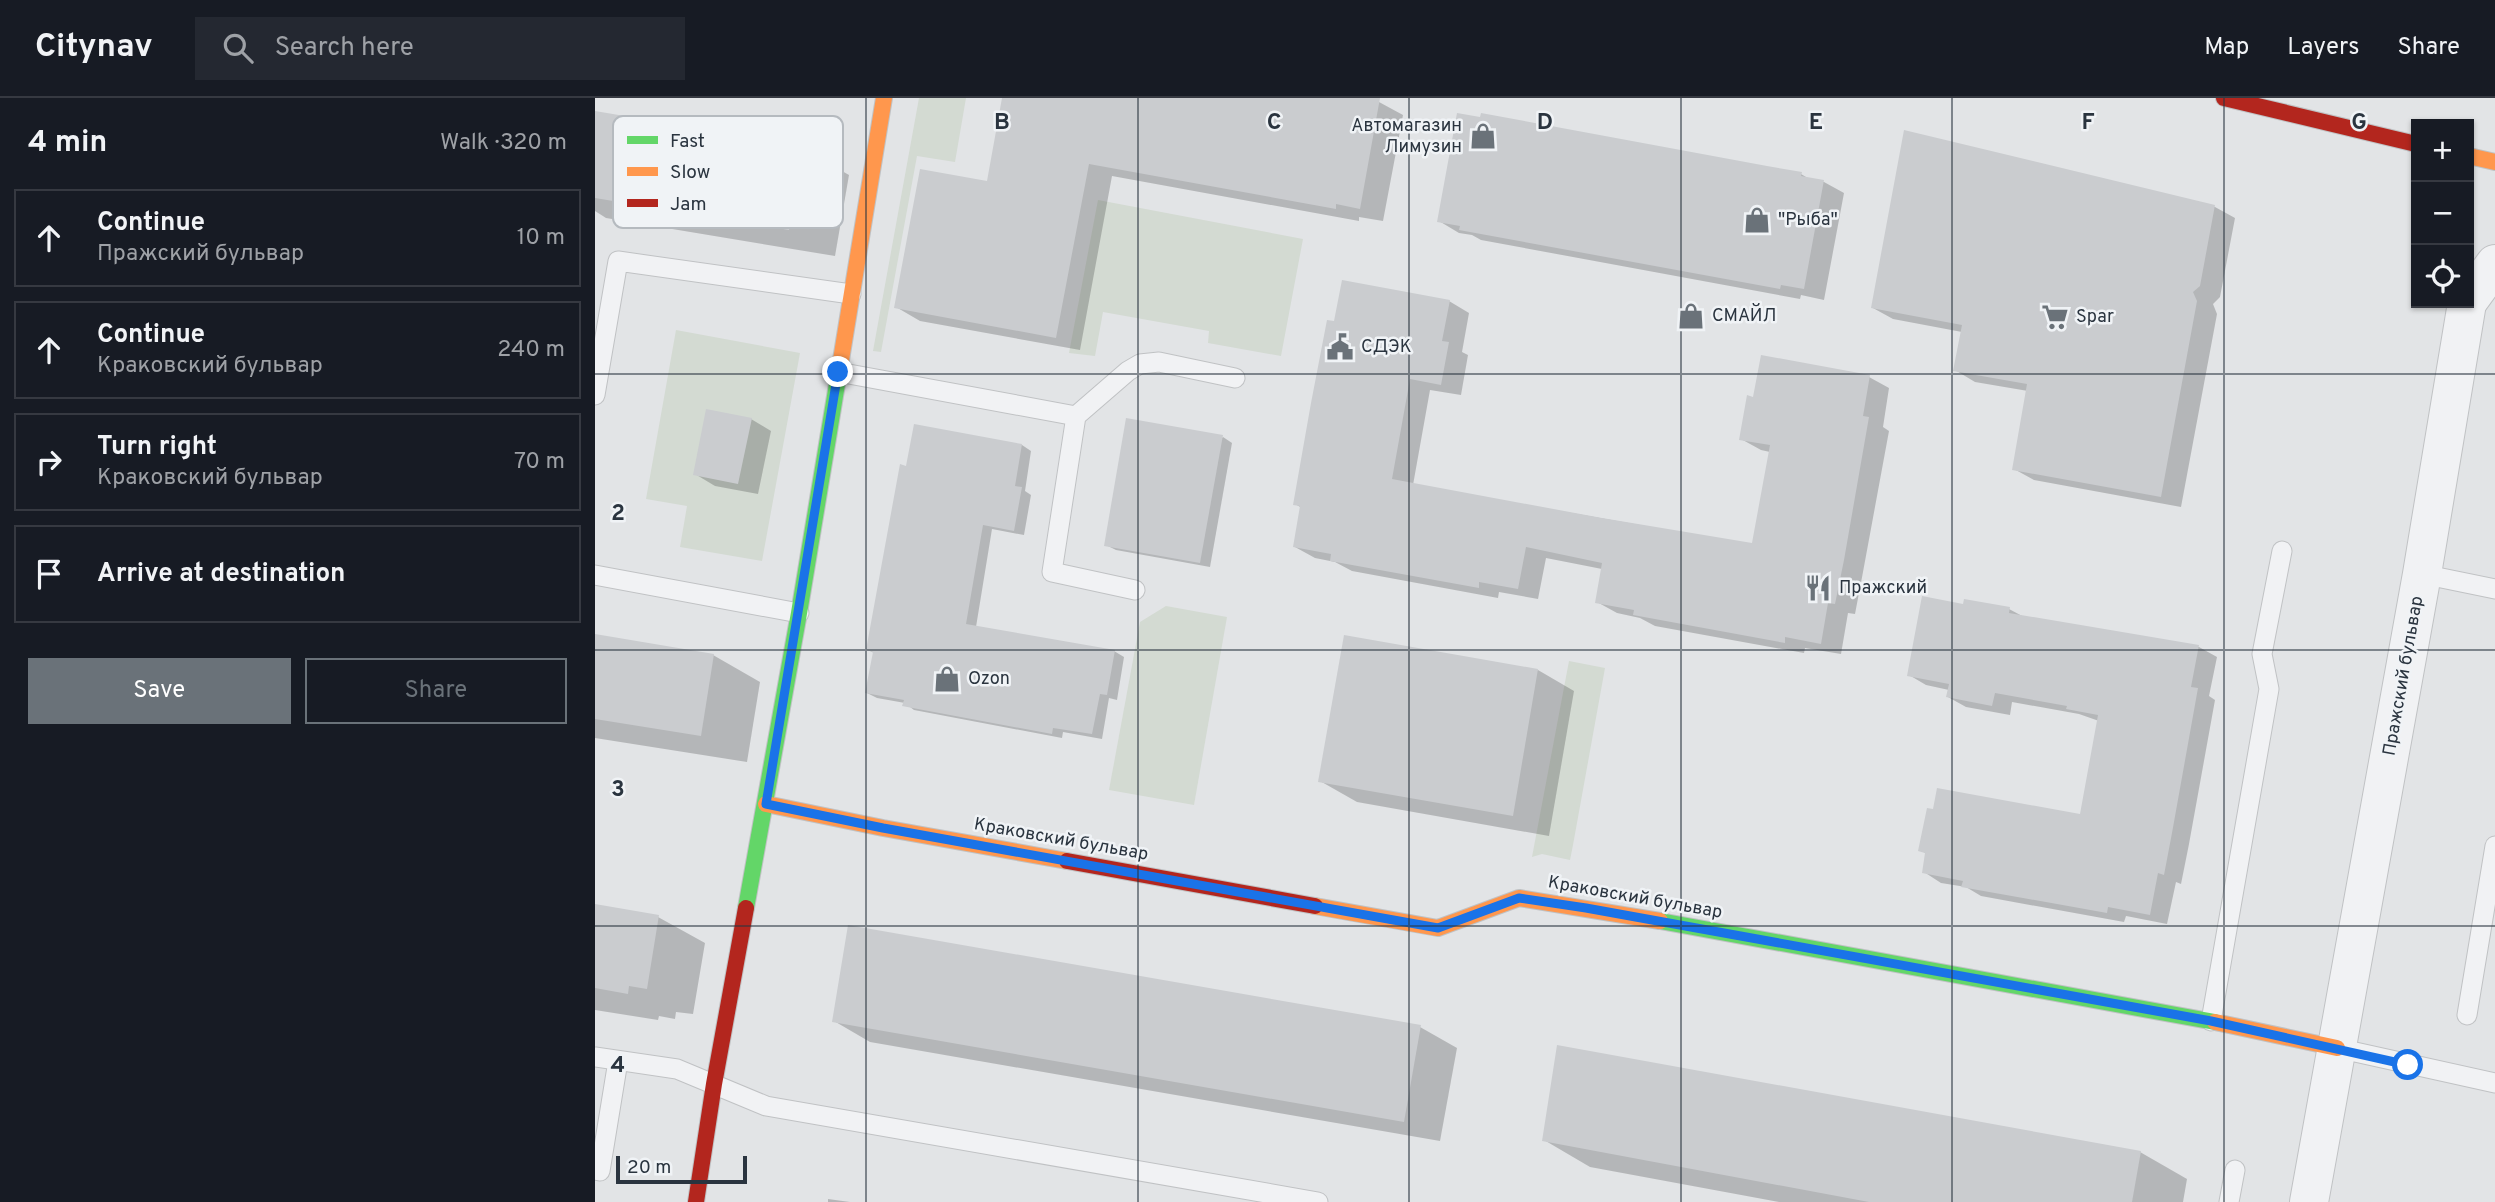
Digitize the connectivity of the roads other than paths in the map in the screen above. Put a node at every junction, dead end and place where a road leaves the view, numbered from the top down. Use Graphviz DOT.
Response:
graph roads {
  1 [pos="884,98"];
  2 [pos="2224,98"];
  3 [pos="2411,146"];
  4 [pos="2474,157"];
  5 [pos="2495,162"];
  6 [pos="2495,264"];
  7 [pos="2474,293"];
  8 [pos="851,294"];
  9 [pos="2467,308"];
  10 [pos="838,372"];
  11 [pos="1235,378"];
  12 [pos="595,395"];
  13 [pos="1076,416"];
  14 [pos="2282,551"];
  15 [pos="2422,574"];
  16 [pos="595,575"];
  17 [pos="2495,589"];
  18 [pos="1135,590"];
  19 [pos="799,613"];
  20 [pos="766,804"];
  21 [pos="2495,846"];
  22 [pos="2467,1015"];
  23 [pos="2211,1021"];
  24 [pos="2337,1048"];
  25 [pos="595,1057"];
  26 [pos="618,1061"];
  27 [pos="2495,1083"];
  28 [pos="714,1084"];
  29 [pos="595,1170"];
  30 [pos="2235,1170"];
  31 [pos="696,1202"];
  32 [pos="1318,1202"];
  33 [pos="2229,1202"];
  34 [pos="2309,1202"];
  1 -- 8 [label="street"];
  2 -- 3 [label="street"];
  4 -- 5 [label="street"];
  6 -- 7 [label="street"];
  8 -- 10 [label="street"];
  8 -- 12 [label="lane"];
  9 -- 15 [label="street, Пражский бульвар"];
  10 -- 13 [label="lane"];
  10 -- 19 [label="street"];
  11 -- 13 [label="lane"];
  13 -- 18 [label="lane"];
  14 -- 23 [label="lane"];
  15 -- 17 [label="lane"];
  15 -- 24 [label="street, Пражский бульвар"];
  16 -- 19 [label="lane"];
  19 -- 20 [label="street"];
  20 -- 23 [label="street, Краковский бульвар"];
  20 -- 28 [label="street"];
  21 -- 22 [label="lane"];
  23 -- 24 [label="street, Краковский бульвар"];
  24 -- 27 [label="lane"];
  24 -- 34 [label="street, Пражский бульвар"];
  25 -- 26 [label="lane"];
  26 -- 28 [label="lane"];
  26 -- 29 [label="lane"];
  28 -- 31 [label="street"];
  28 -- 32 [label="lane"];
  30 -- 33 [label="lane"];
}
